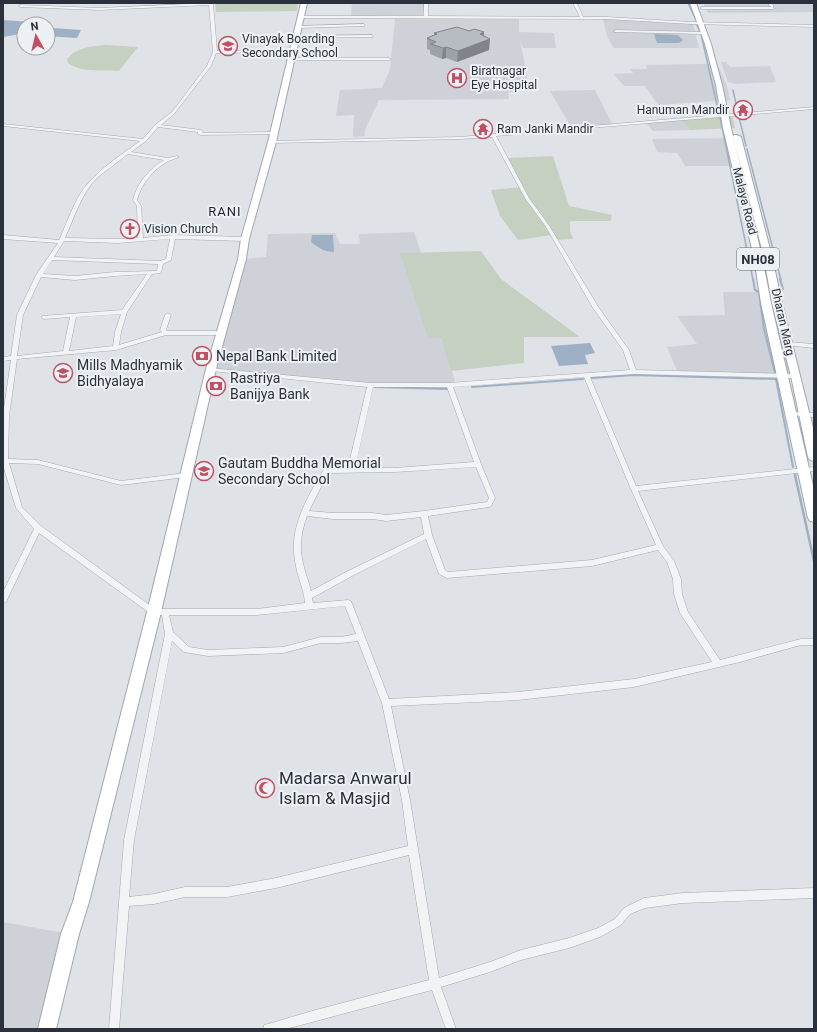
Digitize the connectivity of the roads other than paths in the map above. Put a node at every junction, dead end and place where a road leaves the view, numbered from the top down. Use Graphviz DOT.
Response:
graph roads {
  1 [pos="211,3"];
  2 [pos="304,3"];
  3 [pos="426,3"];
  4 [pos="575,3"];
  5 [pos="693,3"];
  6 [pos="770,3"];
  7 [pos="20,6"];
  8 [pos="701,6"];
  9 [pos="337,17"];
  10 [pos="426,17"];
  11 [pos="582,18"];
  12 [pos="704,23"];
  13 [pos="364,25"];
  14 [pos="336,26"];
  15 [pos="814,26"];
  16 [pos="298,27"];
  17 [pos="615,31"];
  18 [pos="704,33"];
  19 [pos="372,36"];
  20 [pos="713,49"];
  21 [pos="214,52"];
  22 [pos="292,55"];
  23 [pos="389,59"];
  24 [pos="814,108"];
  25 [pos="728,115"];
  26 [pos="3,125"];
  27 [pos="157,126"];
  28 [pos="493,135"];
  29 [pos="273,138"];
  30 [pos="144,140"];
  31 [pos="128,153"];
  32 [pos="177,157"];
  33 [pos="167,159"];
  34 [pos="742,171"];
  35 [pos="3,236"];
  36 [pos="173,237"];
  37 [pos="245,239"];
  38 [pos="141,240"];
  39 [pos="62,241"];
  40 [pos="50,258"];
  41 [pos="161,262"];
  42 [pos="150,273"];
  43 [pos="39,275"];
  44 [pos="124,312"];
  45 [pos="168,315"];
  46 [pos="73,316"];
  47 [pos="44,317"];
  48 [pos="166,333"];
  49 [pos="222,333"];
  50 [pos="787,344"];
  51 [pos="814,346"];
  52 [pos="116,348"];
  53 [pos="66,352"];
  54 [pos="13,358"];
  55 [pos="3,359"];
  56 [pos="211,369"];
  57 [pos="634,372"];
  58 [pos="586,375"];
  59 [pos="784,375"];
  60 [pos="796,376"];
  61 [pos="370,385"];
  62 [pos="448,385"];
  63 [pos="792,414"];
  64 [pos="814,414"];
  65 [pos="804,415"];
  66 [pos="814,457"];
  67 [pos="5,461"];
  68 [pos="478,464"];
  69 [pos="814,469"];
  70 [pos="351,470"];
  71 [pos="803,470"];
  72 [pos="186,475"];
  73 [pos="634,489"];
  74 [pos="304,513"];
  75 [pos="424,514"];
  76 [pos="814,518"];
  77 [pos="38,528"];
  78 [pos="428,535"];
  79 [pos="660,548"];
  80 [pos="309,596"];
  81 [pos="3,600"];
  82 [pos="309,606"];
  83 [pos="159,612"];
  84 [pos="169,634"];
  85 [pos="361,637"];
  86 [pos="814,642"];
  87 [pos="718,664"];
  88 [pos="386,703"];
  89 [pos="413,850"];
  90 [pos="814,893"];
  91 [pos="124,902"];
  92 [pos="435,984"];
  93 [pos="47,1029"];
  94 [pos="114,1029"];
  95 [pos="268,1029"];
  96 [pos="451,1029"];
  1 -- 7 [label="street"];
  1 -- 21 [label="street"];
  2 -- 16 [label="main road"];
  3 -- 10 [label="street"];
  4 -- 11 [label="street"];
  5 -- 12 [label="main road, Malaya Road / NH08"];
  6 -- 8 [label="street"];
  8 -- 12 [label="main road, NH08"];
  9 -- 10 [label="street"];
  9 -- 14 [label="street"];
  9 -- 16 [label="street"];
  10 -- 11 [label="street"];
  11 -- 12 [label="street"];
  12 -- 15 [label="street"];
  12 -- 18 [label="main road, Malaya Road / NH08"];
  12 -- 20 [label="main road, NH08"];
  13 -- 14 [label="street"];
  14 -- 16 [label="street"];
  16 -- 19 [label="street"];
  16 -- 22 [label="main road"];
  17 -- 18 [label="street"];
  18 -- 20 [label="main road, Malaya Road / NH08"];
  20 -- 25 [label="main road, Malaya Road / NH08"];
  21 -- 22 [label="street"];
  21 -- 27 [label="street"];
  22 -- 23 [label="street"];
  22 -- 29 [label="main road"];
  24 -- 25 [label="street"];
  25 -- 28 [label="street"];
  25 -- 34 [label="main road, Malaya Road / NH08"];
  26 -- 30 [label="street"];
  27 -- 29 [label="street"];
  27 -- 30 [label="street"];
  28 -- 29 [label="street"];
  28 -- 57 [label="street"];
  29 -- 37 [label="main road"];
  30 -- 31 [label="street"];
  31 -- 33 [label="street"];
  31 -- 39 [label="street"];
  32 -- 33 [label="street"];
  33 -- 38 [label="street"];
  34 -- 50 [label="main road, Dharan Marg / NH08"];
  34 -- 59 [label="main road, Malaya Road / NH08"];
  35 -- 39 [label="street"];
  36 -- 37 [label="street"];
  36 -- 38 [label="street"];
  36 -- 41 [label="street"];
  37 -- 49 [label="main road"];
  38 -- 39 [label="street"];
  39 -- 40 [label="street"];
  40 -- 41 [label="street"];
  40 -- 43 [label="street"];
  41 -- 42 [label="street"];
  42 -- 43 [label="street"];
  42 -- 44 [label="street"];
  43 -- 54 [label="street"];
  44 -- 46 [label="street"];
  44 -- 52 [label="street"];
  45 -- 48 [label="street"];
  46 -- 47 [label="street"];
  46 -- 53 [label="street"];
  48 -- 49 [label="street"];
  48 -- 52 [label="street"];
  49 -- 56 [label="main road"];
  50 -- 51 [label="street"];
  50 -- 60 [label="main road, Dharan Marg / NH08"];
  52 -- 53 [label="street"];
  53 -- 54 [label="street"];
  54 -- 55 [label="street"];
  54 -- 67 [label="street"];
  56 -- 61 [label="street"];
  56 -- 72 [label="main road"];
  57 -- 58 [label="street"];
  57 -- 59 [label="street"];
  58 -- 62 [label="street"];
  58 -- 73 [label="street"];
  59 -- 60 [label="street"];
  59 -- 63 [label="main road, Malaya Road / NH08"];
  60 -- 65 [label="main road, Dharan Marg / NH08"];
  61 -- 62 [label="street"];
  61 -- 70 [label="street"];
  62 -- 68 [label="street"];
  63 -- 65 [label="street"];
  63 -- 71 [label="main road, Malaya Road / NH08"];
  64 -- 65 [label="street"];
  65 -- 66 [label="main road, Dharan Marg / NH08"];
  67 -- 72 [label="street"];
  67 -- 77 [label="street"];
  68 -- 70 [label="street"];
  68 -- 75 [label="street"];
  69 -- 71 [label="street"];
  70 -- 74 [label="street"];
  71 -- 73 [label="street"];
  71 -- 76 [label="main road, Malaya Road / NH08"];
  72 -- 83 [label="main road"];
  73 -- 79 [label="street"];
  74 -- 75 [label="street"];
  74 -- 80 [label="street"];
  75 -- 78 [label="street"];
  77 -- 81 [label="street"];
  77 -- 83 [label="street"];
  78 -- 79 [label="street"];
  78 -- 80 [label="street"];
  79 -- 87 [label="street"];
  80 -- 82 [label="street"];
  82 -- 83 [label="street"];
  82 -- 85 [label="street"];
  83 -- 84 [label="street"];
  83 -- 93 [label="main road"];
  84 -- 85 [label="street"];
  84 -- 91 [label="street"];
  85 -- 88 [label="street"];
  86 -- 87 [label="street"];
  87 -- 88 [label="street"];
  88 -- 89 [label="street"];
  89 -- 91 [label="street"];
  89 -- 92 [label="street"];
  90 -- 92 [label="street"];
  91 -- 94 [label="street"];
  92 -- 95 [label="street"];
  92 -- 96 [label="street"];
}
